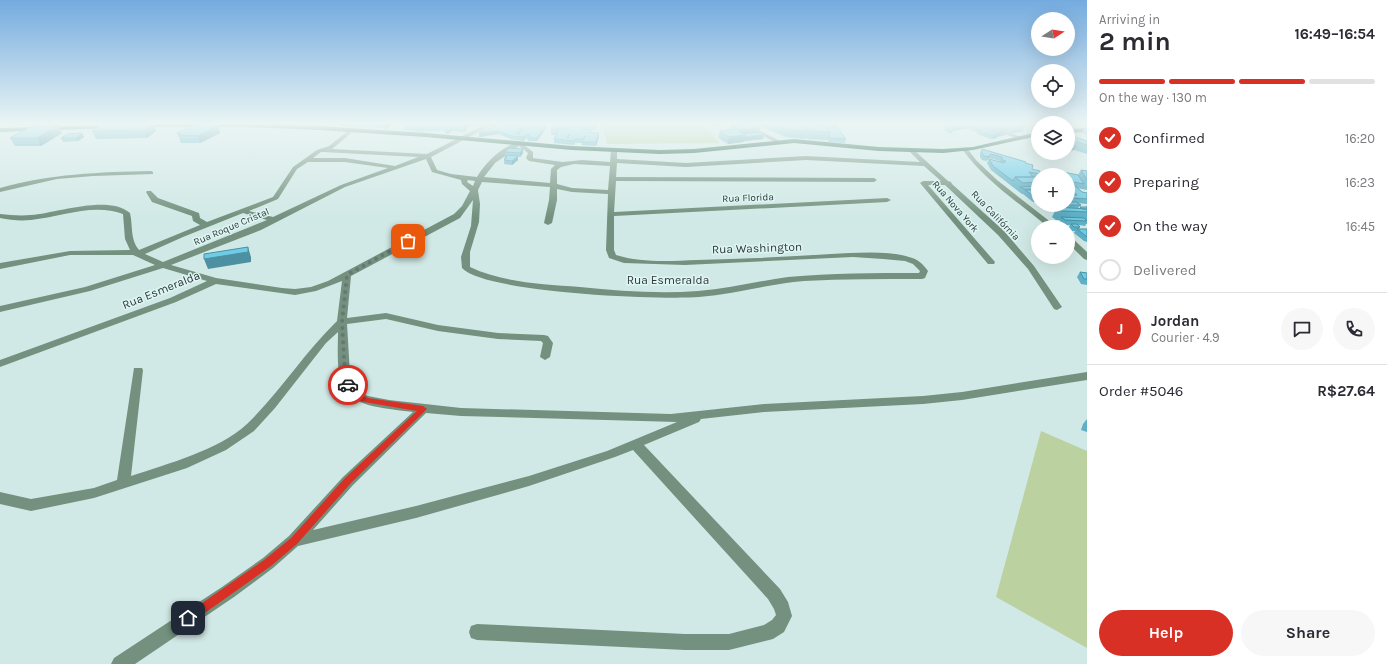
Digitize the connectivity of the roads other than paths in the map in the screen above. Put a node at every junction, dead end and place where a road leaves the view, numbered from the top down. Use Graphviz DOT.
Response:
graph roads {
  1 [pos="314,155"];
  2 [pos="410,155"];
  3 [pos="501,155"];
  4 [pos="531,155"];
  5 [pos="614,155"];
  6 [pos="917,155"];
  7 [pos="969,155"];
  8 [pos="428,156"];
  9 [pos="305,160"];
  10 [pos="614,163"];
  11 [pos="561,164"];
  12 [pos="927,164"];
  13 [pos="395,167"];
  14 [pos="151,173"];
  15 [pos="465,178"];
  16 [pos="480,178"];
  17 [pos="614,179"];
  18 [pos="874,180"];
  19 [pos="949,183"];
  20 [pos="553,186"];
  21 [pos="0,190"];
  22 [pos="475,191"];
  23 [pos="149,192"];
  24 [pos="612,192"];
  25 [pos="887,200"];
  26 [pos="242,211"];
  27 [pos="611,214"];
  28 [pos="0,216"];
  29 [pos="274,220"];
  30 [pos="1044,220"];
  31 [pos="548,222"];
  32 [pos="206,225"];
  33 [pos="1075,243"];
  34 [pos="1075,246"];
  35 [pos="1087,247"];
  36 [pos="136,253"];
  37 [pos="904,257"];
  38 [pos="1087,257"];
  39 [pos="991,262"];
  40 [pos="164,265"];
  41 [pos="0,266"];
  42 [pos="347,275"];
  43 [pos="215,281"];
  44 [pos="1057,307"];
  45 [pos="0,309"];
  46 [pos="342,322"];
  47 [pos="545,357"];
  48 [pos="0,364"];
  49 [pos="138,370"];
  50 [pos="1087,376"];
  51 [pos="423,409"];
  52 [pos="702,416"];
  53 [pos="635,444"];
  54 [pos="123,483"];
  55 [pos="0,498"];
  56 [pos="294,541"];
  57 [pos="476,632"];
  58 [pos="120,664"];
  1 -- 9 [label="street"];
  2 -- 8 [label="street"];
  3 -- 16 [label="street, Rua Esmeralda"];
  4 -- 11 [label="street"];
  5 -- 10 [label="street"];
  6 -- 12 [label="street, Rua Califórnia"];
  7 -- 30 [label="street"];
  8 -- 13 [label="street, Rua Roque Cristal"];
  8 -- 15 [label="street"];
  9 -- 13 [label="street"];
  9 -- 26 [label="street"];
  10 -- 11 [label="street"];
  10 -- 12 [label="street"];
  10 -- 17 [label="street"];
  11 -- 20 [label="street"];
  12 -- 19 [label="street, Rua Califórnia"];
  13 -- 29 [label="street, Rua Roque Cristal"];
  14 -- 21 [label="street"];
  15 -- 16 [label="street"];
  15 -- 22 [label="street"];
  16 -- 20 [label="street"];
  16 -- 22 [label="street, Rua Esmeralda"];
  17 -- 18 [label="street"];
  17 -- 24 [label="street"];
  19 -- 39 [label="street, Rua Nova York"];
  19 -- 44 [label="street, Rua Califórnia"];
  20 -- 24 [label="street"];
  20 -- 31 [label="street"];
  22 -- 37 [label="street, Rua Esmeralda"];
  22 -- 42 [label="street, Rua Esmeralda"];
  23 -- 32 [label="street"];
  24 -- 27 [label="street"];
  25 -- 27 [label="street, Rua Florida"];
  26 -- 29 [label="street"];
  26 -- 32 [label="street"];
  27 -- 37 [label="street, Rua Washington"];
  28 -- 36 [label="street"];
  29 -- 40 [label="street, Rua Roque Cristal"];
  32 -- 36 [label="street"];
  33 -- 35 [label="street"];
  34 -- 38 [label="street"];
  36 -- 40 [label="street"];
  36 -- 41 [label="street"];
  40 -- 43 [label="street"];
  40 -- 45 [label="street, Rua Roque Cristal"];
  42 -- 43 [label="street, Rua Esmeralda"];
  42 -- 46 [label="street"];
  43 -- 48 [label="street, Rua Esmeralda"];
  46 -- 47 [label="street"];
  46 -- 51 [label="street"];
  46 -- 54 [label="street"];
  49 -- 54 [label="street"];
  50 -- 52 [label="street"];
  51 -- 52 [label="street"];
  51 -- 56 [label="street"];
  52 -- 53 [label="street"];
  53 -- 56 [label="street"];
  53 -- 57 [label="street"];
  54 -- 55 [label="street"];
  56 -- 58 [label="street"];
}
